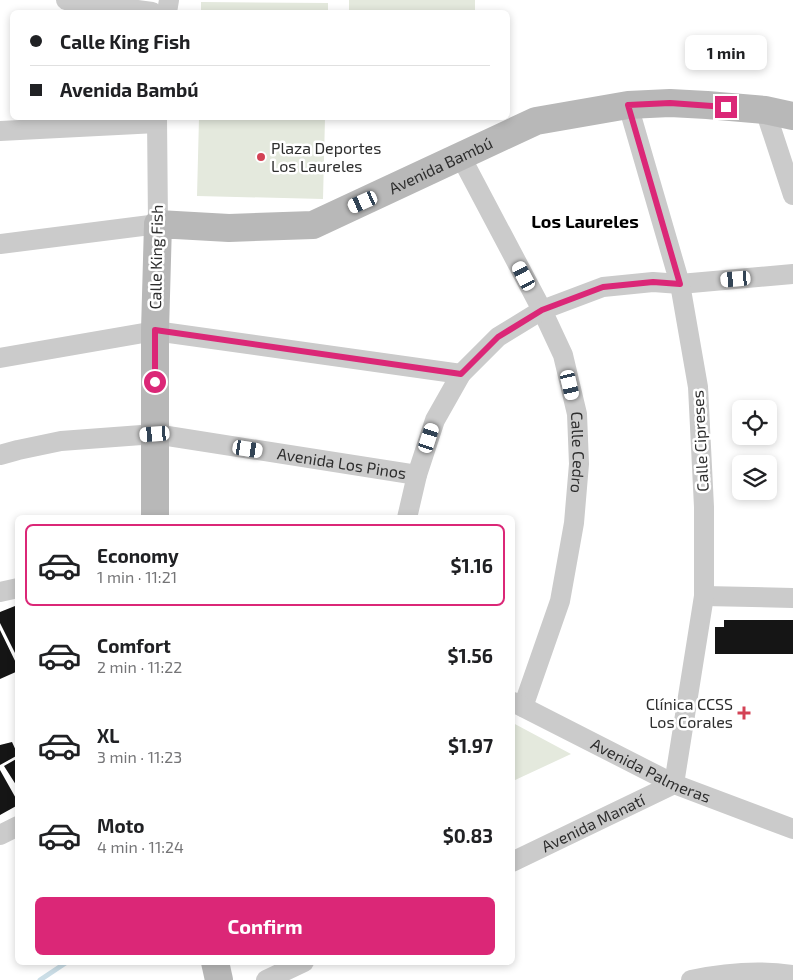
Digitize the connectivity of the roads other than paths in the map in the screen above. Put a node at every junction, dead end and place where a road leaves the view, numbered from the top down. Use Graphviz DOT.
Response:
graph roads {
  1 [pos="66,0"];
  2 [pos="138,10"];
  3 [pos="628,105"];
  4 [pos="765,110"];
  5 [pos="793,116"];
  6 [pos="157,120"];
  7 [pos="0,132"];
  8 [pos="460,155"];
  9 [pos="793,195"];
  10 [pos="158,224"];
  11 [pos="0,244"];
  12 [pos="793,274"];
  13 [pos="680,284"];
  14 [pos="542,310"];
  15 [pos="155,330"];
  16 [pos="0,358"];
  17 [pos="461,374"];
  18 [pos="155,434"];
  19 [pos="0,455"];
  20 [pos="417,475"];
  21 [pos="155,515"];
  22 [pos="408,515"];
  23 [pos="15,589"];
  24 [pos="0,592"];
  25 [pos="704,596"];
  26 [pos="793,598"];
  27 [pos="518,704"];
  28 [pos="674,784"];
  29 [pos="15,828"];
  30 [pos="793,829"];
  31 [pos="0,835"];
  32 [pos="515,861"];
  33 [pos="216,965"];
  34 [pos="298,965"];
  35 [pos="793,975"];
  36 [pos="219,980"];
  37 [pos="266,980"];
  38 [pos="691,980"];
  1 -- 2 [label="street"];
  3 -- 4 [label="street, Avenida Bambú"];
  3 -- 8 [label="street, Avenida Bambú"];
  3 -- 13 [label="street, Calle Cipreses"];
  4 -- 5 [label="street, Avenida Bambú"];
  4 -- 9 [label="street"];
  6 -- 7 [label="street"];
  6 -- 10 [label="street, Calle King Fish"];
  8 -- 10 [label="street, Avenida Bambú"];
  8 -- 14 [label="street, Calle Cedro"];
  10 -- 11 [label="street, Avenida Bambú"];
  10 -- 15 [label="street, Calle King Fish"];
  12 -- 13 [label="street"];
  13 -- 14 [label="street"];
  13 -- 25 [label="street, Calle Cipreses"];
  14 -- 17 [label="street"];
  14 -- 27 [label="street, Calle Cedro"];
  15 -- 16 [label="street"];
  15 -- 17 [label="street"];
  15 -- 18 [label="street, Calle King Fish"];
  17 -- 20 [label="street"];
  18 -- 19 [label="street, Avenida Los Pinos"];
  18 -- 20 [label="street, Avenida Los Pinos"];
  18 -- 21 [label="street, Calle King Fish"];
  20 -- 22 [label="street"];
  23 -- 24 [label="street"];
  25 -- 26 [label="street"];
  25 -- 28 [label="street, Calle Cipreses"];
  27 -- 28 [label="street, Avenida Palmeras"];
  28 -- 30 [label="street, Avenida Palmeras"];
  28 -- 32 [label="street, Avenida Manatí"];
  29 -- 31 [label="street"];
  33 -- 36 [label="street"];
  34 -- 37 [label="street"];
  35 -- 38 [label="street"];
}
